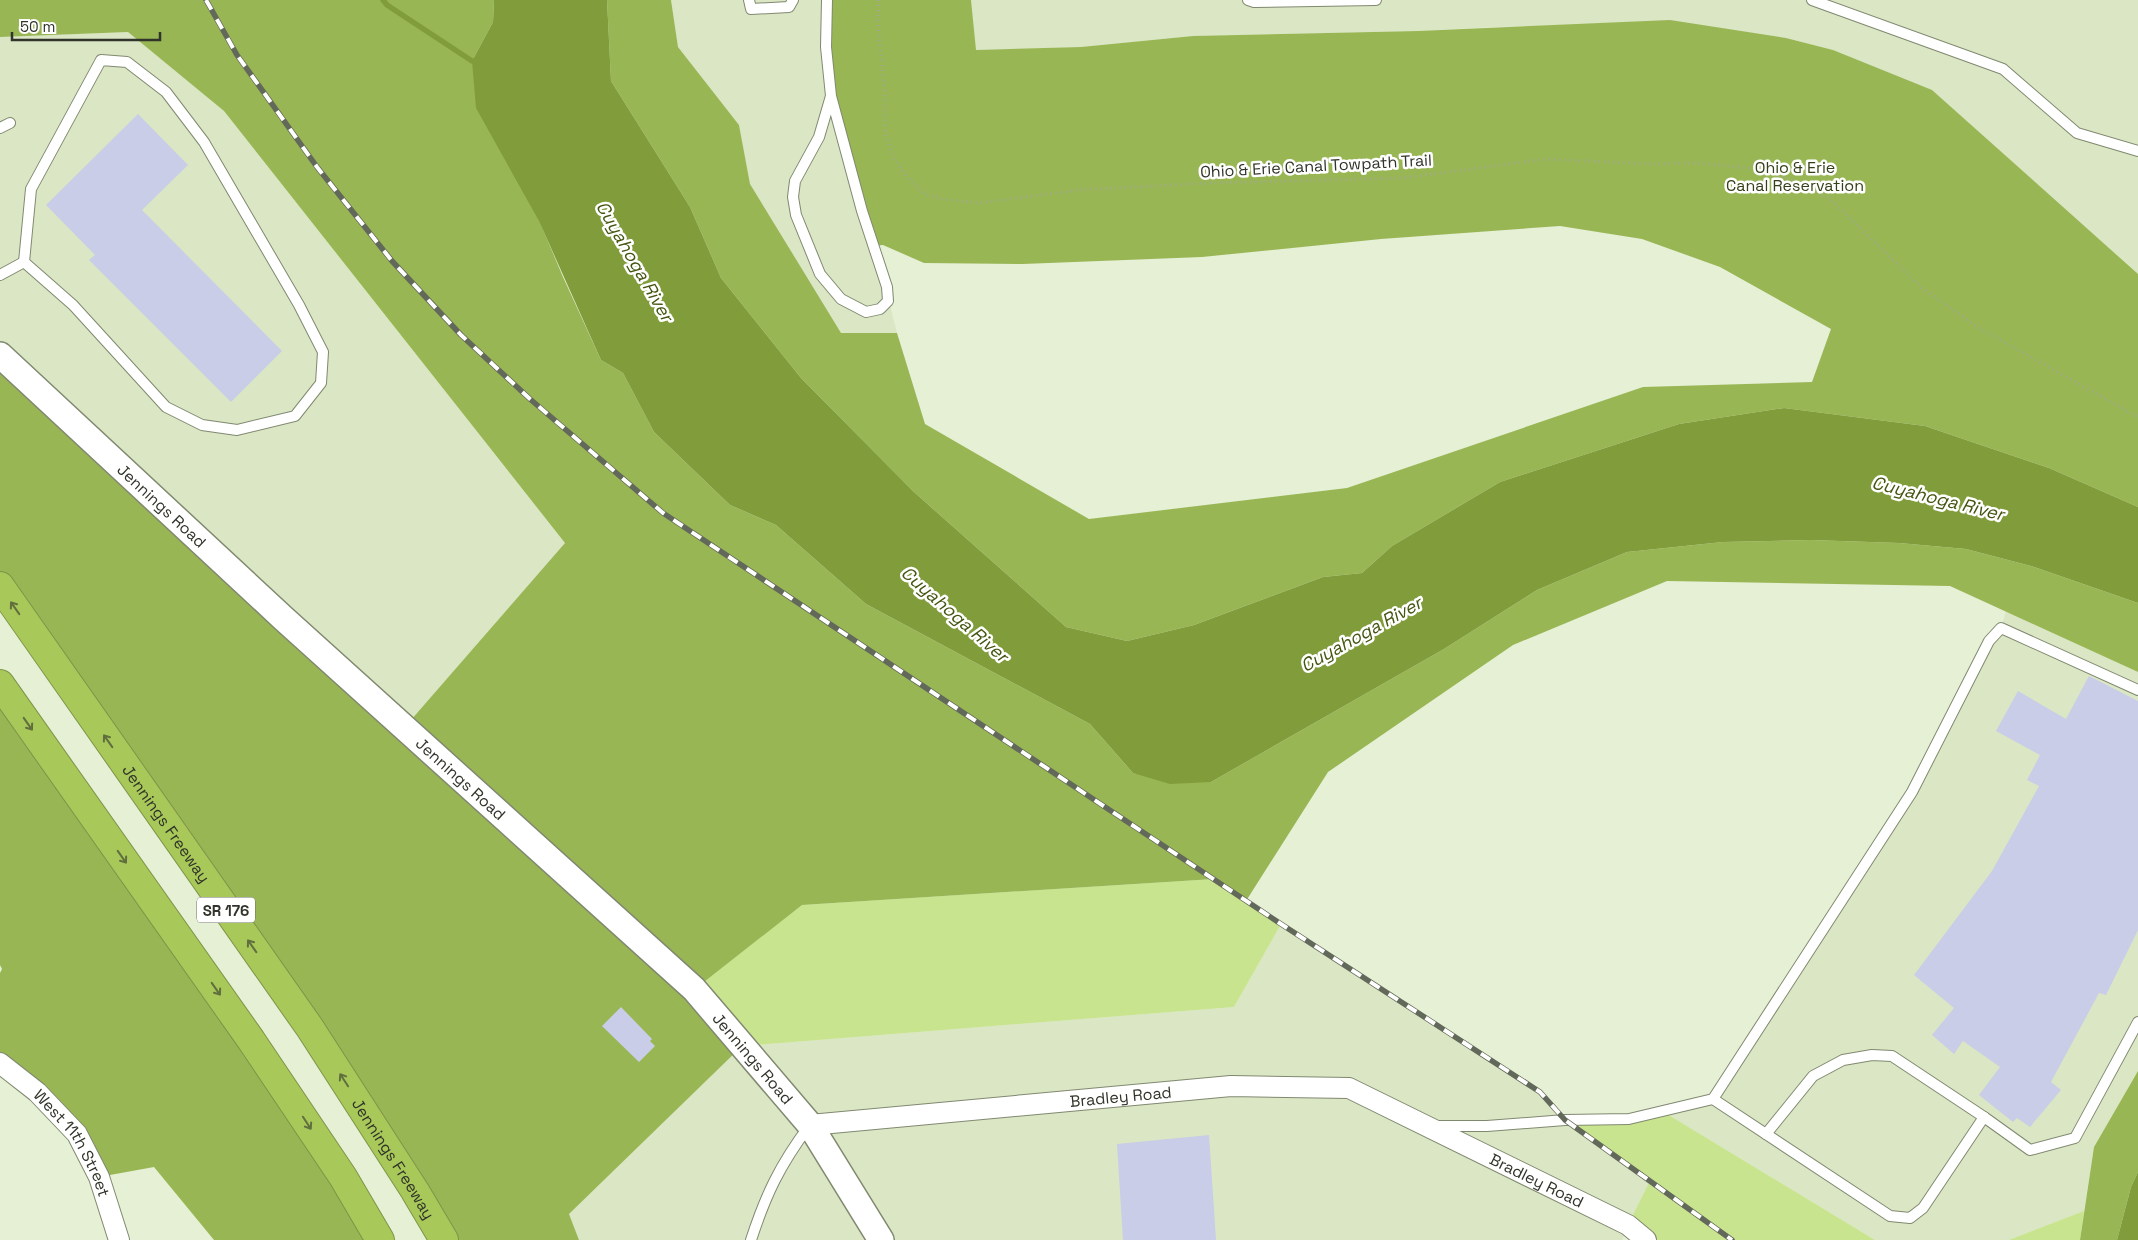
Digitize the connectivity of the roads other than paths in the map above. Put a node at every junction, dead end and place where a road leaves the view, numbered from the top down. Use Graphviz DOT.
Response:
graph roads {
  1 [pos="749,0"];
  2 [pos="792,0"];
  3 [pos="827,0"];
  4 [pos="1248,0"];
  5 [pos="1376,0"];
  6 [pos="1812,0"];
  7 [pos="831,96"];
  8 [pos="10,123"];
  9 [pos="0,128"];
  10 [pos="2138,151"];
  11 [pos="24,262"];
  12 [pos="0,276"];
  13 [pos="0,355"];
  14 [pos="0,586"];
  15 [pos="0,684"];
  16 [pos="2138,690"];
  17 [pos="2138,1022"];
  18 [pos="0,1063"];
  19 [pos="1713,1099"];
  20 [pos="1984,1117"];
  21 [pos="810,1124"];
  22 [pos="1425,1126"];
  23 [pos="1766,1134"];
  24 [pos="119,1240"];
  25 [pos="380,1240"];
  26 [pos="444,1240"];
  27 [pos="751,1240"];
  28 [pos="881,1240"];
  29 [pos="1646,1240"];
  1 -- 2 [label="lane"];
  3 -- 7 [label="lane"];
  4 -- 5 [label="lane"];
  6 -- 10 [label="lane"];
  7 -- 7 [label="lane"];
  8 -- 9 [label="lane"];
  11 -- 11 [label="lane"];
  11 -- 12 [label="lane"];
  13 -- 21 [label="street, Jennings Road"];
  26 -- 14 [label="highway, Jennings Freeway / SR 176, one-way"];
  15 -- 25 [label="highway, SR 176, one-way"];
  16 -- 19 [label="lane"];
  17 -- 20 [label="lane"];
  18 -- 24 [label="street, West 11th Street"];
  19 -- 22 [label="lane, Bradley Road"];
  19 -- 23 [label="lane"];
  20 -- 23 [label="lane"];
  20 -- 23 [label="lane"];
  21 -- 22 [label="street, Bradley Road"];
  21 -- 27 [label="lane"];
  21 -- 28 [label="street, Jennings Road"];
  22 -- 29 [label="street, Bradley Road"];
}
